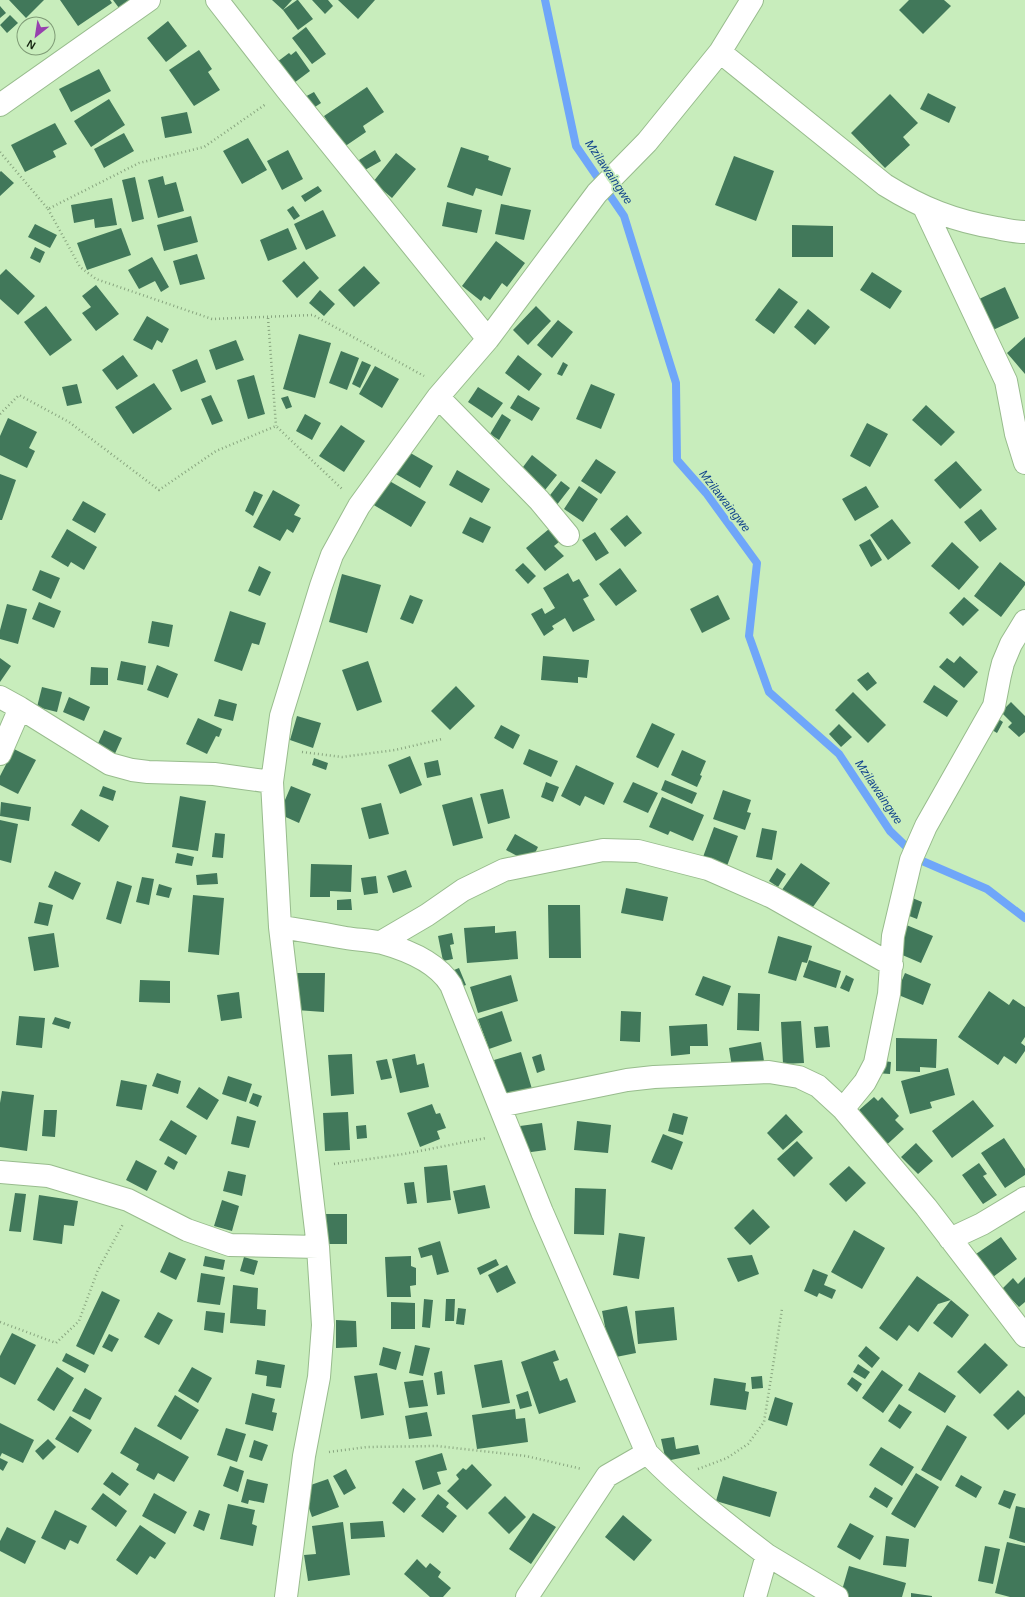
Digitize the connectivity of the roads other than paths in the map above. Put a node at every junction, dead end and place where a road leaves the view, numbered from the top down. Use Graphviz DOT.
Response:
graph roads {
  1 [pos="149,0"];
  2 [pos="217,0"];
  3 [pos="752,0"];
  4 [pos="720,52"];
  5 [pos="0,105"];
  6 [pos="924,207"];
  7 [pos="1025,232"];
  8 [pos="488,339"];
  9 [pos="442,392"];
  10 [pos="1025,463"];
  11 [pos="568,535"];
  12 [pos="1025,620"];
  13 [pos="0,697"];
  14 [pos="20,708"];
  15 [pos="0,754"];
  16 [pos="272,782"];
  17 [pos="280,927"];
  18 [pos="381,942"];
  19 [pos="892,965"];
  20 [pos="500,1106"];
  21 [pos="842,1109"];
  22 [pos="0,1172"];
  23 [pos="1025,1198"];
  24 [pos="950,1239"];
  25 [pos="318,1247"];
  26 [pos="1025,1336"];
  27 [pos="647,1453"];
  28 [pos="767,1555"];
  29 [pos="286,1597"];
  30 [pos="527,1597"];
  31 [pos="755,1597"];
  32 [pos="837,1597"];
  1 -- 5 [label="street"];
  2 -- 8 [label="street"];
  3 -- 4 [label="street"];
  4 -- 6 [label="street"];
  4 -- 8 [label="street"];
  6 -- 7 [label="street"];
  6 -- 10 [label="street"];
  8 -- 9 [label="street"];
  9 -- 11 [label="street"];
  9 -- 16 [label="street"];
  12 -- 19 [label="street"];
  13 -- 14 [label="street"];
  14 -- 15 [label="street"];
  14 -- 16 [label="street"];
  16 -- 17 [label="street"];
  17 -- 18 [label="street"];
  17 -- 25 [label="street"];
  18 -- 19 [label="street"];
  18 -- 20 [label="street"];
  19 -- 21 [label="street"];
  20 -- 21 [label="street"];
  20 -- 27 [label="street"];
  21 -- 24 [label="street"];
  22 -- 25 [label="street"];
  23 -- 24 [label="street"];
  24 -- 26 [label="street"];
  25 -- 29 [label="street"];
  27 -- 28 [label="street"];
  27 -- 30 [label="street"];
  28 -- 31 [label="street"];
  28 -- 32 [label="street"];
}
